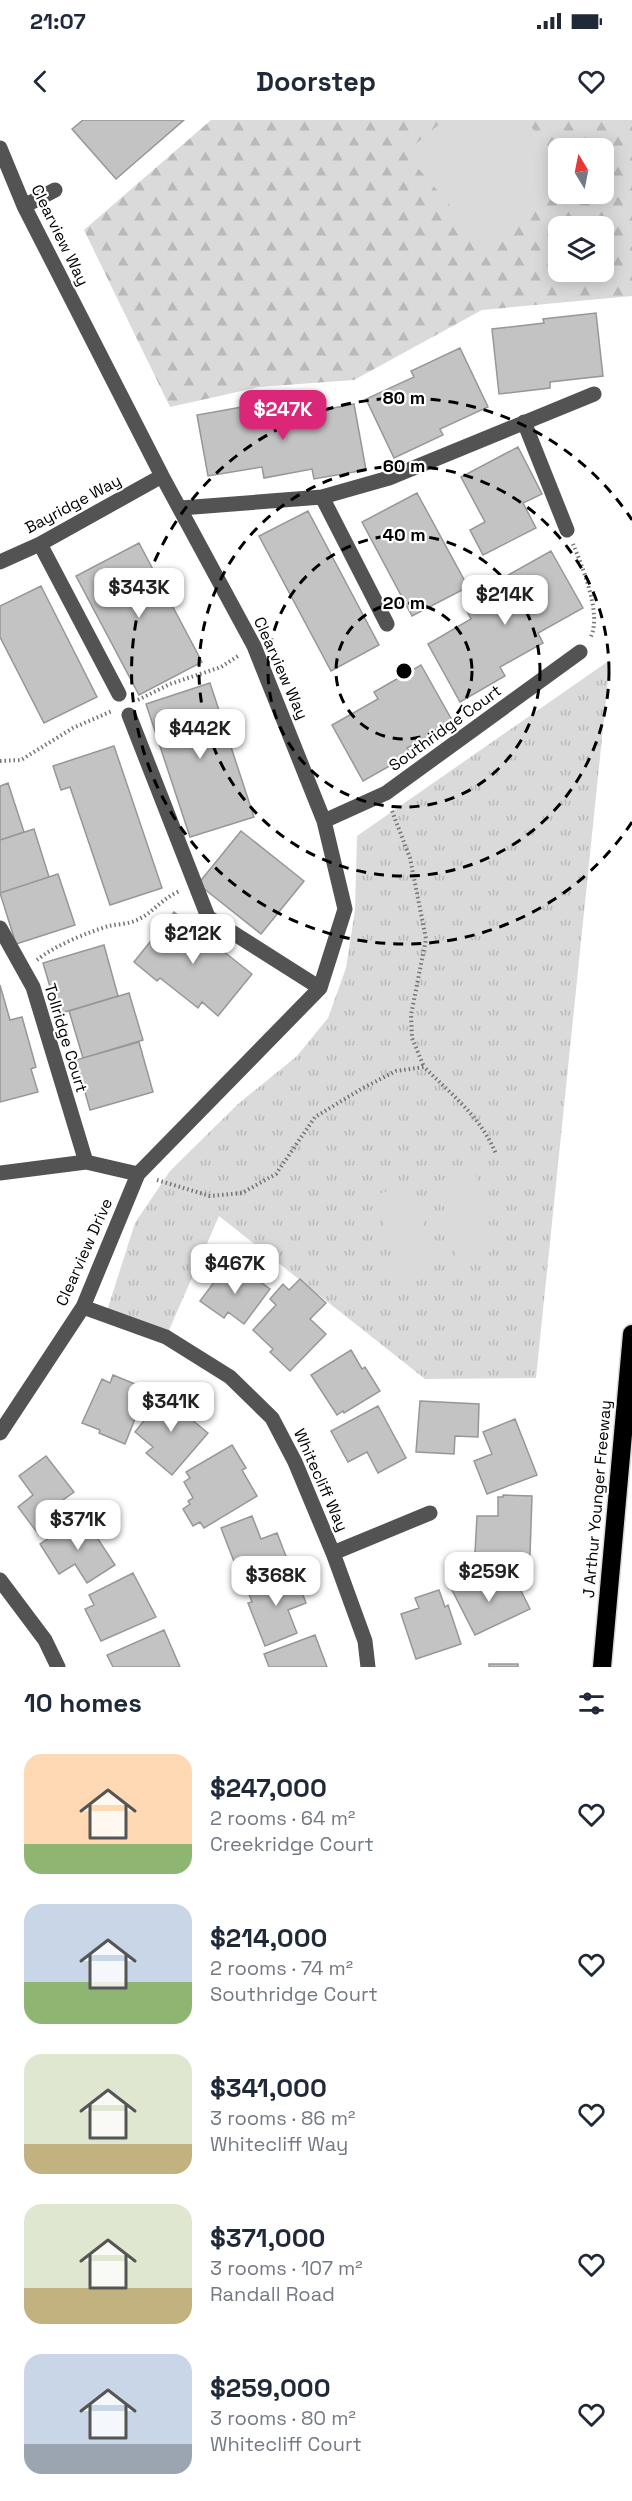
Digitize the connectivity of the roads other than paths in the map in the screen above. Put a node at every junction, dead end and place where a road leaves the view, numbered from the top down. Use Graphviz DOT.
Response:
graph roads {
  1 [pos="0,147"];
  2 [pos="55,190"];
  3 [pos="24,206"];
  4 [pos="594,394"];
  5 [pos="524,422"];
  6 [pos="162,476"];
  7 [pos="322,497"];
  8 [pos="181,508"];
  9 [pos="567,530"];
  10 [pos="40,544"];
  11 [pos="0,562"];
  12 [pos="387,624"];
  13 [pos="580,652"];
  14 [pos="119,694"];
  15 [pos="129,715"];
  16 [pos="324,821"];
  17 [pos="0,928"];
  18 [pos="320,988"];
  19 [pos="86,1162"];
  20 [pos="0,1173"];
  21 [pos="138,1174"];
  22 [pos="83,1307"];
  23 [pos="632,1334"];
  24 [pos="0,1432"];
  25 [pos="430,1513"];
  26 [pos="333,1553"];
  27 [pos="0,1580"];
  28 [pos="58,1667"];
  29 [pos="368,1667"];
  30 [pos="602,1667"];
  1 -- 3 [label="street, Clearview Way"];
  2 -- 3 [label="street"];
  3 -- 6 [label="street, Clearview Way"];
  4 -- 5 [label="street"];
  5 -- 7 [label="street"];
  5 -- 9 [label="street"];
  6 -- 8 [label="street, Clearview Way"];
  6 -- 10 [label="street, Bayridge Way"];
  7 -- 8 [label="street"];
  7 -- 12 [label="street"];
  8 -- 16 [label="street, Clearview Way"];
  10 -- 11 [label="street, Bayridge Way"];
  10 -- 14 [label="street"];
  13 -- 16 [label="street, Southridge Court"];
  15 -- 18 [label="street"];
  16 -- 18 [label="street, Clearview Way"];
  17 -- 19 [label="street, Tollridge Court"];
  18 -- 21 [label="street, Clearview Way"];
  19 -- 20 [label="street"];
  19 -- 21 [label="street"];
  21 -- 22 [label="street, Clearview Drive"];
  22 -- 24 [label="street, Clearview Drive"];
  22 -- 26 [label="street, Whitecliff Way"];
  23 -- 30 [label="highway, J Arthur Younger Freeway"];
  25 -- 26 [label="street"];
  26 -- 29 [label="street, Whitecliff Way"];
  27 -- 28 [label="street"];
}
